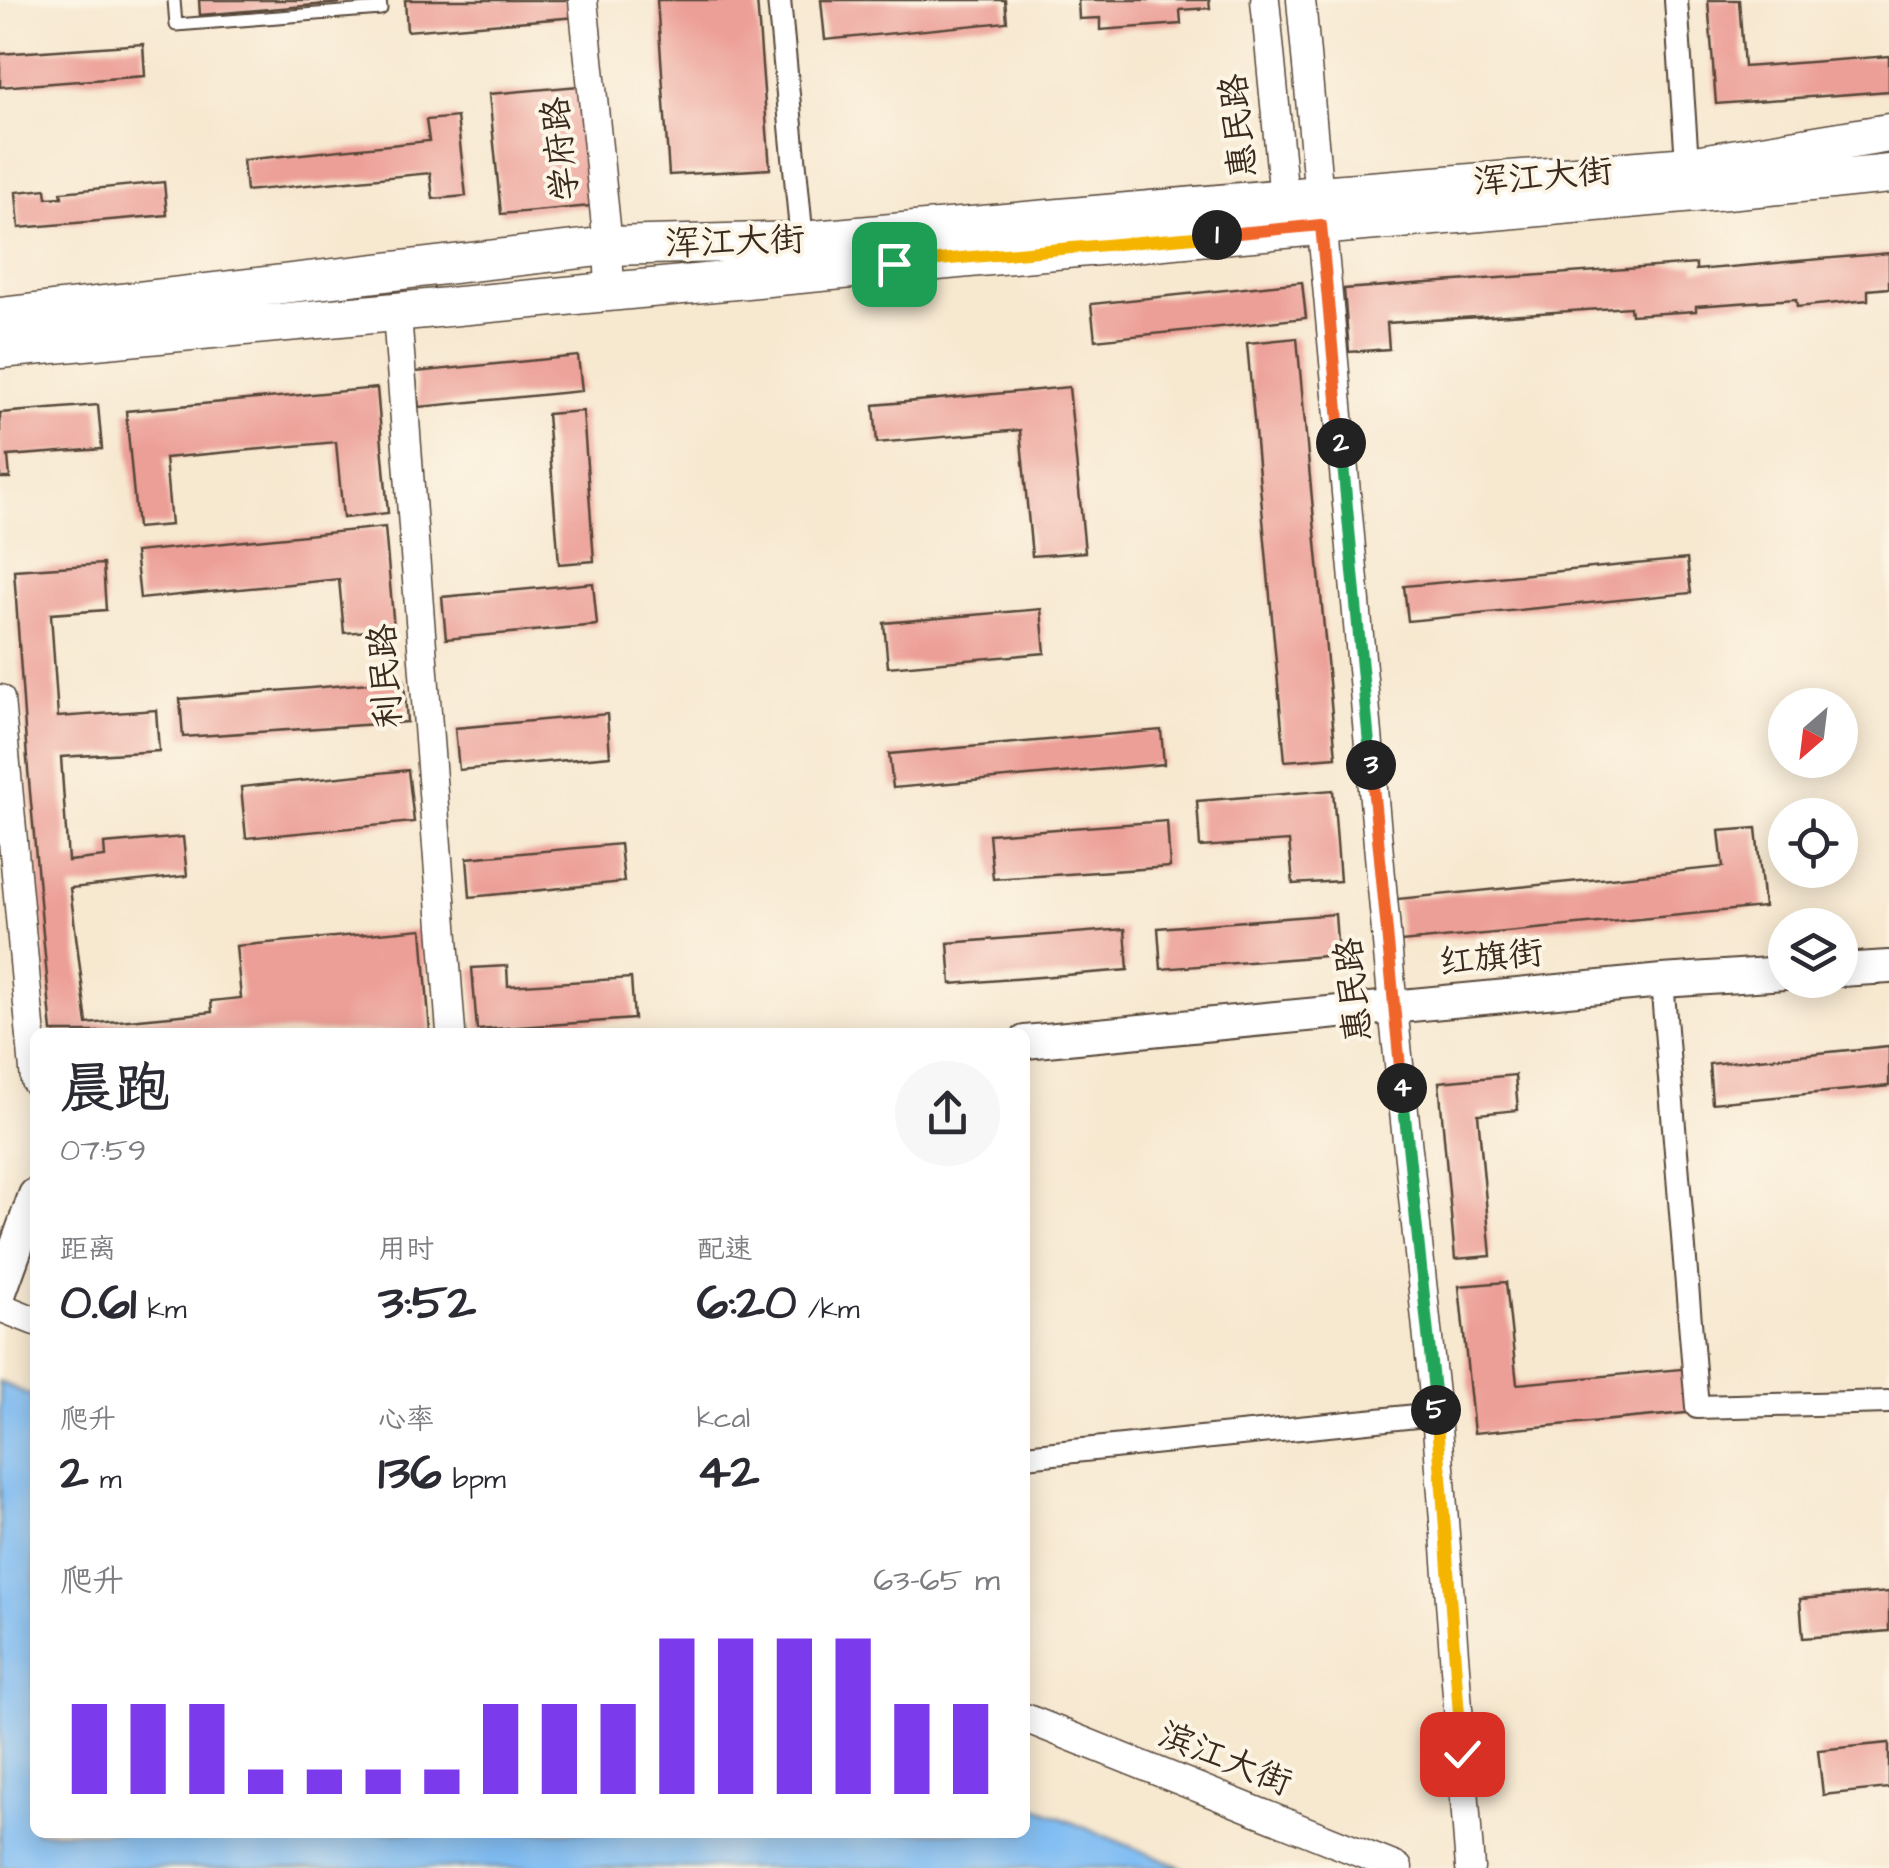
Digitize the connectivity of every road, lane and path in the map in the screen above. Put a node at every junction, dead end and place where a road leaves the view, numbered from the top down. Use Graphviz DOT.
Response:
graph roads {
  1 [pos="174,0"];
  2 [pos="380,0"];
  3 [pos="584,0"];
  4 [pos="780,0"];
  5 [pos="1265,0"];
  6 [pos="1301,0"];
  7 [pos="1676,0"];
  8 [pos="1889,133"];
  9 [pos="1889,174"];
  10 [pos="1688,180"];
  11 [pos="1308,207"];
  12 [pos="802,241"];
  13 [pos="608,246"];
  14 [pos="610,291"];
  15 [pos="396,314"];
  16 [pos="0,317"];
  17 [pos="0,349"];
  18 [pos="0,699"];
  19 [pos="1889,967"];
  20 [pos="1858,969"];
  21 [pos="1768,975"];
  22 [pos="1662,981"];
  23 [pos="1393,1008"];
  24 [pos="30,1028"];
  25 [pos="451,1028"];
  26 [pos="1030,1042"];
  27 [pos="30,1209"];
  28 [pos="0,1292"];
  29 [pos="0,1307"];
  30 [pos="30,1319"];
  31 [pos="1889,1402"];
  32 [pos="1436,1414"];
  33 [pos="1030,1455"];
  34 [pos="1030,1720"];
  35 [pos="1398,1868"];
  36 [pos="1470,1868"];
  1 -- 2 [label="lane"];
  3 -- 13 [label="street, 学府路"];
  4 -- 12 [label="street"];
  5 -- 11 [label="street, 惠民路"];
  6 -- 11 [label="street, 惠民路"];
  7 -- 10 [label="street"];
  8 -- 10 [label="main road, 浑江大街"];
  9 -- 10 [label="main road, 浑江大街"];
  10 -- 11 [label="main road, 浑江大街"];
  11 -- 12 [label="main road, 浑江大街"];
  11 -- 14 [label="main road, 浑江大街"];
  11 -- 23 [label="street, 惠民路"];
  12 -- 13 [label="main road, 浑江大街"];
  13 -- 14 [label="street, 学府路"];
  13 -- 16 [label="main road, 浑江大街"];
  14 -- 15 [label="main road, 浑江大街"];
  15 -- 17 [label="main road, 浑江大街"];
  15 -- 25 [label="street, 利民路"];
  18 -- 24 [label="street"];
  19 -- 20 [label="main road"];
  21 -- 22 [label="main road, 红旗街"];
  22 -- 23 [label="main road, 红旗街"];
  22 -- 31 [label="street"];
  23 -- 26 [label="main road, 红旗街"];
  23 -- 32 [label="street, 惠民路"];
  27 -- 28 [label="main road"];
  29 -- 30 [label="street"];
  32 -- 33 [label="street"];
  32 -- 36 [label="street, 惠民路"];
  34 -- 35 [label="street, 滨江大街"];
}
